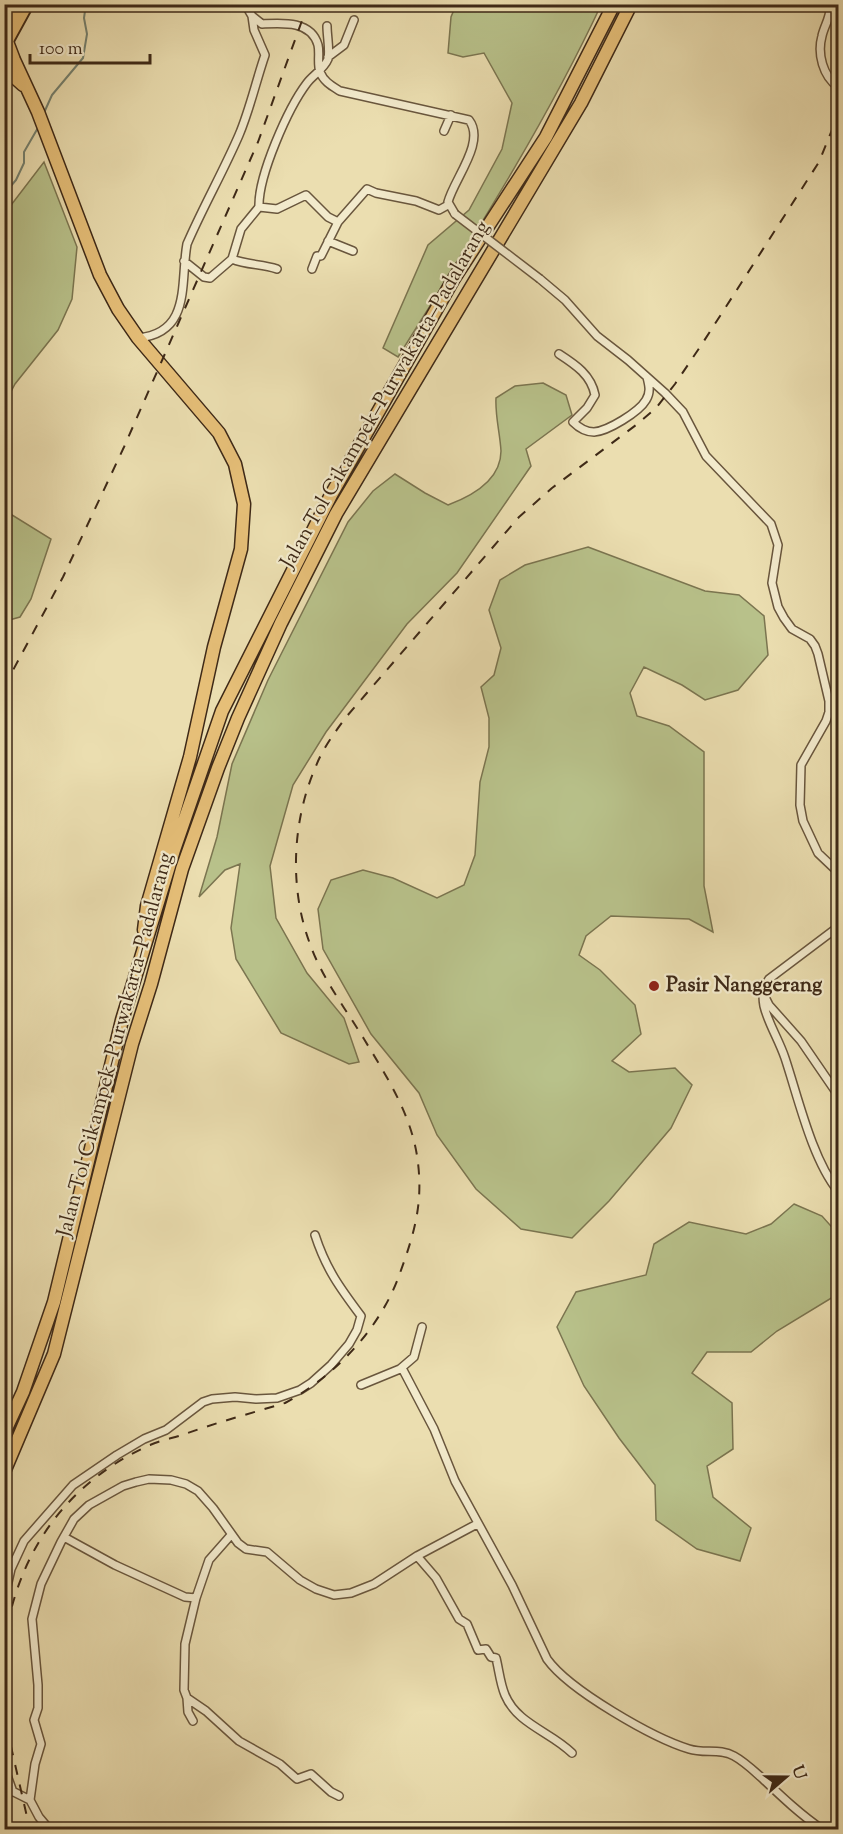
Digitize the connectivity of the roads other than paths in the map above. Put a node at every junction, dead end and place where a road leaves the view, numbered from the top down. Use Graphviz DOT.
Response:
graph roads {
  1 [pos="18,4"];
  2 [pos="28,4"];
  3 [pos="245,4"];
  4 [pos="614,4"];
  5 [pos="631,4"];
  6 [pos="830,4"];
  7 [pos="252,16"];
  8 [pos="354,20"];
  9 [pos="327,26"];
  10 [pos="4,27"];
  11 [pos="5,41"];
  12 [pos="328,57"];
  13 [pos="320,72"];
  14 [pos="4,74"];
  15 [pos="838,87"];
  16 [pos="28,91"];
  17 [pos="451,115"];
  18 [pos="444,131"];
  19 [pos="448,205"];
  20 [pos="259,207"];
  21 [pos="338,222"];
  22 [pos="328,241"];
  23 [pos="353,251"];
  24 [pos="232,259"];
  25 [pos="184,261"];
  26 [pos="278,268"];
  27 [pos="312,268"];
  28 [pos="138,338"];
  29 [pos="559,354"];
  30 [pos="647,376"];
  31 [pos="838,872"];
  32 [pos="838,927"];
  33 [pos="142,956"];
  34 [pos="763,991"];
  35 [pos="838,1095"];
  36 [pos="838,1191"];
  37 [pos="315,1235"];
  38 [pos="422,1327"];
  39 [pos="402,1368"];
  40 [pos="361,1385"];
  41 [pos="4,1433"];
  42 [pos="4,1472"];
  43 [pos="477,1524"];
  44 [pos="231,1535"];
  45 [pos="64,1537"];
  46 [pos="417,1557"];
  47 [pos="196,1598"];
  48 [pos="4,1600"];
  49 [pos="187,1698"];
  50 [pos="193,1721"];
  51 [pos="572,1753"];
  52 [pos="4,1767"];
  53 [pos="4,1787"];
  54 [pos="13,1791"];
  55 [pos="339,1796"];
  56 [pos="30,1800"];
  57 [pos="50,1830"];
  58 [pos="823,1830"];
  1 -- 10 [label="highway"];
  2 -- 11 [label="highway"];
  3 -- 7 [label="street"];
  4 -- 33 [label="highway, Jalan Tol Cikampek–Purwakarta–Padalarang"];
  5 -- 42 [label="highway, Jalan Tol Cikampek–Purwakarta–Padalarang"];
  6 -- 15 [label="street"];
  7 -- 13 [label="street"];
  7 -- 25 [label="street"];
  8 -- 12 [label="street"];
  9 -- 12 [label="street"];
  11 -- 16 [label="highway"];
  12 -- 13 [label="street"];
  13 -- 17 [label="street"];
  13 -- 20 [label="street"];
  14 -- 16 [label="highway"];
  16 -- 28 [label="highway"];
  17 -- 18 [label="street"];
  17 -- 19 [label="street"];
  19 -- 21 [label="street"];
  19 -- 30 [label="street, bridge"];
  20 -- 21 [label="street"];
  20 -- 24 [label="street"];
  21 -- 22 [label="street"];
  22 -- 23 [label="street"];
  22 -- 27 [label="street"];
  24 -- 25 [label="street"];
  24 -- 26 [label="street"];
  25 -- 28 [label="street"];
  28 -- 33 [label="highway"];
  29 -- 30 [label="street"];
  30 -- 31 [label="street"];
  32 -- 34 [label="street"];
  33 -- 41 [label="highway, Jalan Tol Cikampek–Purwakarta–Padalarang"];
  34 -- 35 [label="street"];
  34 -- 36 [label="street"];
  37 -- 48 [label="street"];
  38 -- 39 [label="street"];
  39 -- 40 [label="street"];
  39 -- 43 [label="street"];
  43 -- 46 [label="street"];
  43 -- 58 [label="street"];
  44 -- 45 [label="street"];
  44 -- 46 [label="street"];
  44 -- 47 [label="street"];
  45 -- 47 [label="street"];
  45 -- 56 [label="street"];
  46 -- 51 [label="street"];
  47 -- 49 [label="street"];
  49 -- 50 [label="street"];
  49 -- 55 [label="street"];
  52 -- 54 [label="street"];
  53 -- 54 [label="street"];
  54 -- 56 [label="street"];
  56 -- 57 [label="street"];
}
